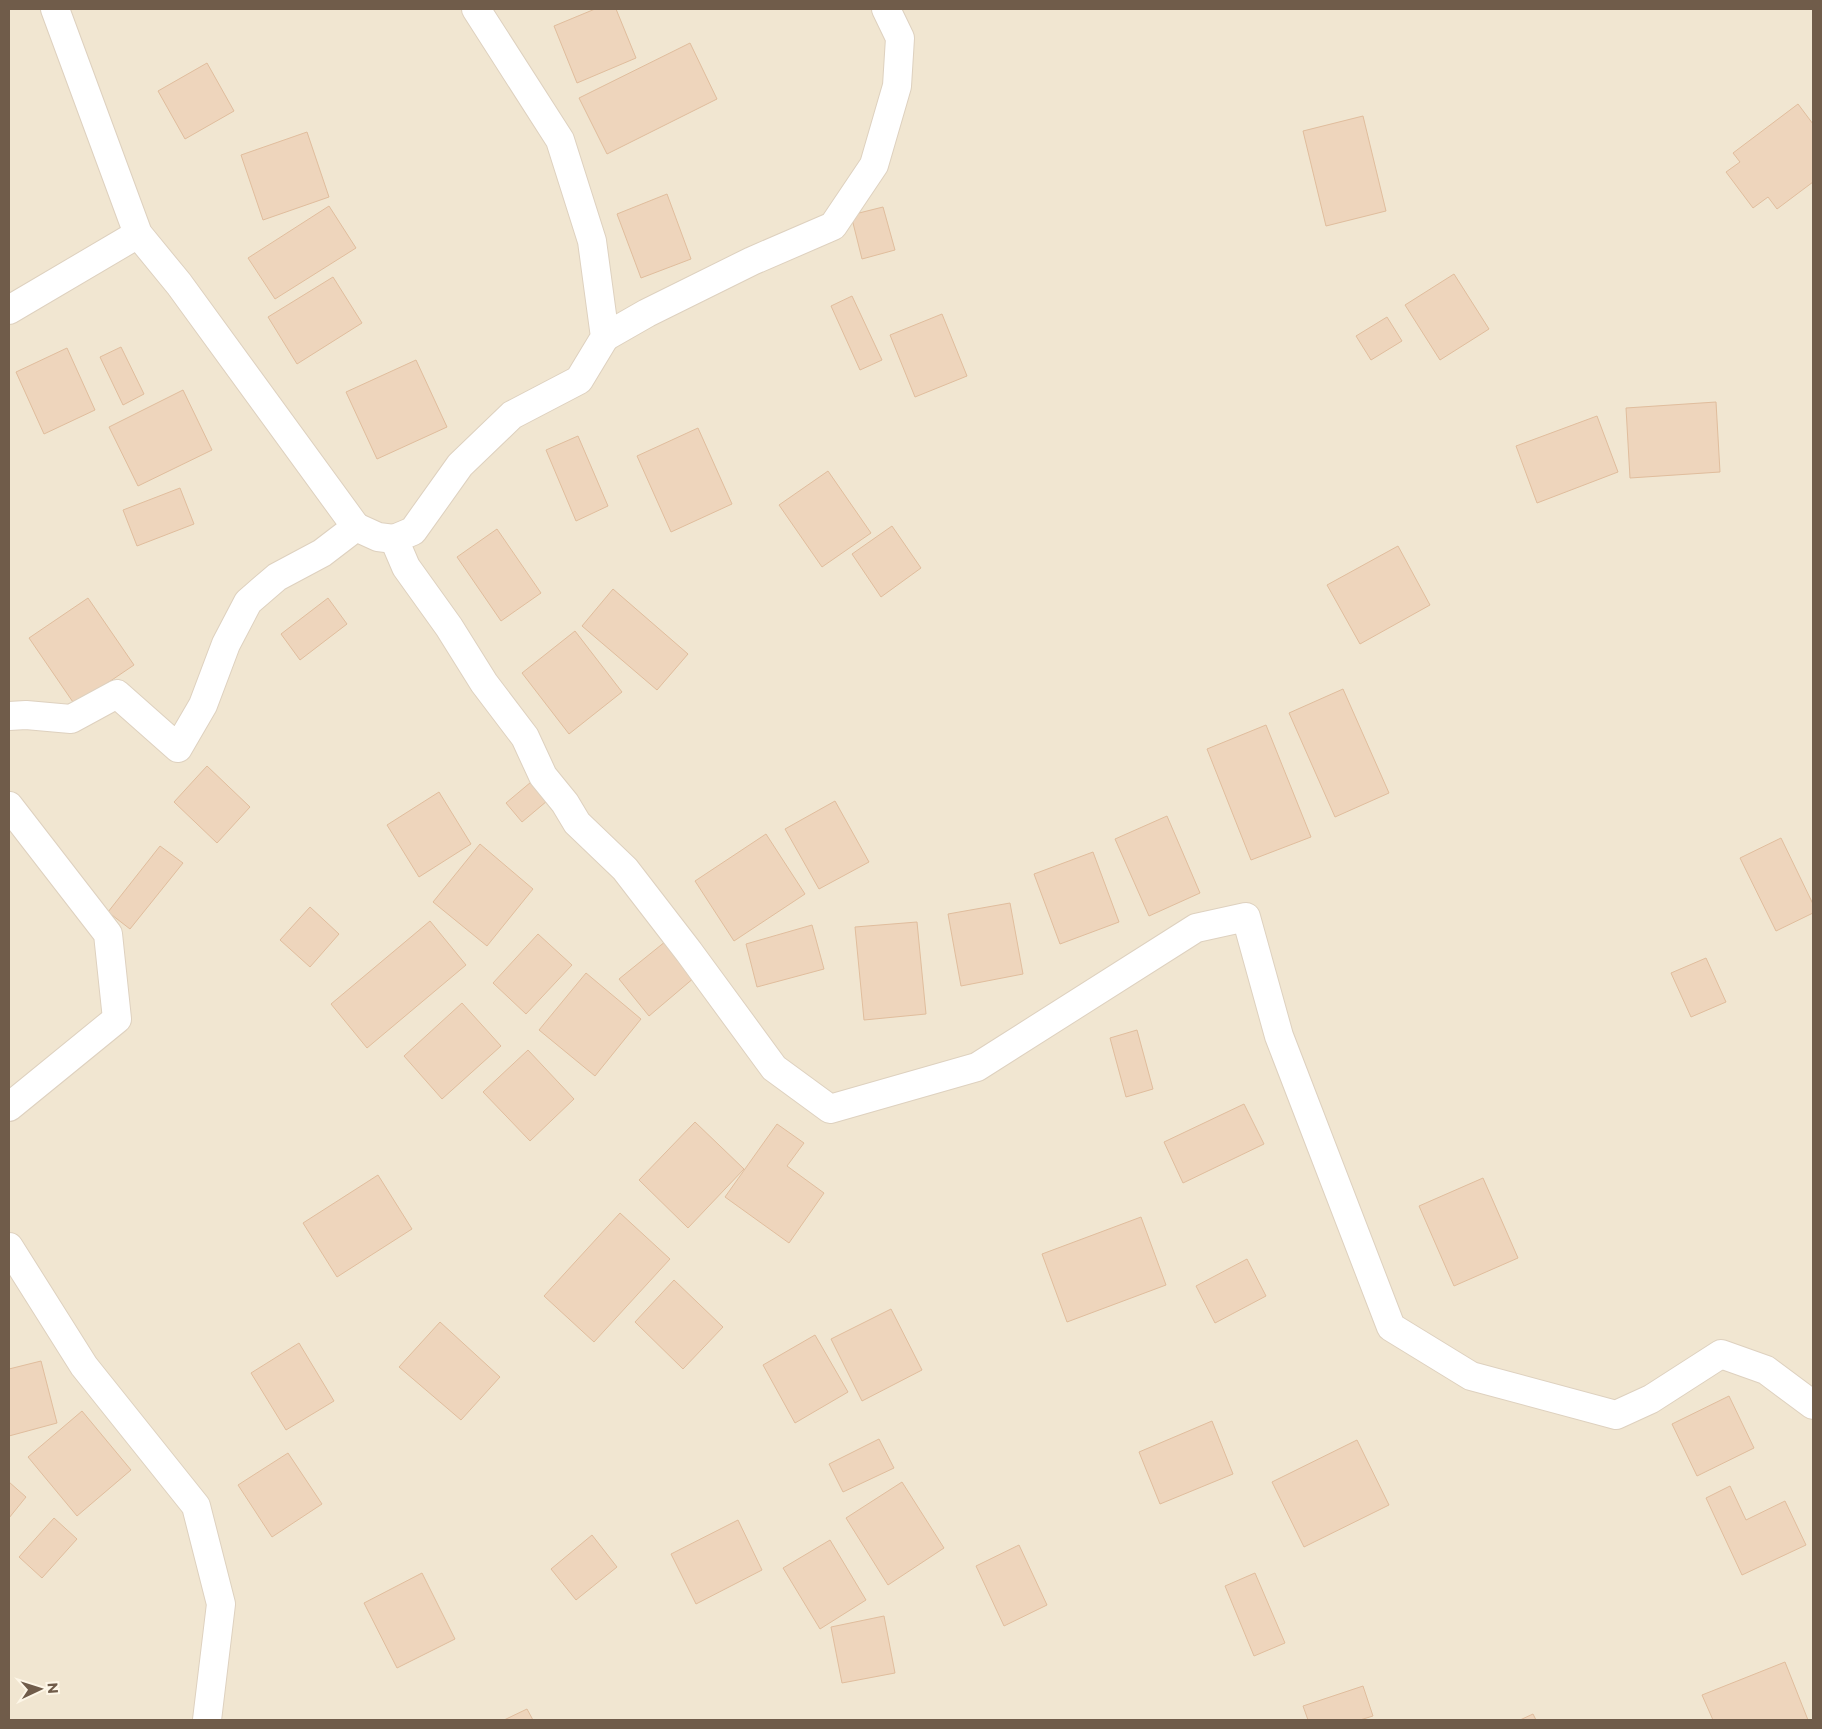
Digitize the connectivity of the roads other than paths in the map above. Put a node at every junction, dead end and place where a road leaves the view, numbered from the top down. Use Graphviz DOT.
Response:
graph roads {
  1 [pos="55,9"];
  2 [pos="476,9"];
  3 [pos="886,9"];
  4 [pos="138,234"];
  5 [pos="9,310"];
  6 [pos="605,337"];
  7 [pos="356,527"];
  8 [pos="394,539"];
  9 [pos="9,716"];
  10 [pos="9,806"];
  11 [pos="9,1107"];
  12 [pos="9,1246"];
  13 [pos="1813,1405"];
  14 [pos="207,1720"];
  1 -- 4 [label="street"];
  2 -- 6 [label="street"];
  3 -- 6 [label="street"];
  4 -- 5 [label="street"];
  4 -- 7 [label="street"];
  6 -- 8 [label="street"];
  7 -- 8 [label="street"];
  7 -- 9 [label="street"];
  8 -- 13 [label="street"];
  10 -- 11 [label="street"];
  12 -- 14 [label="street"];
}
